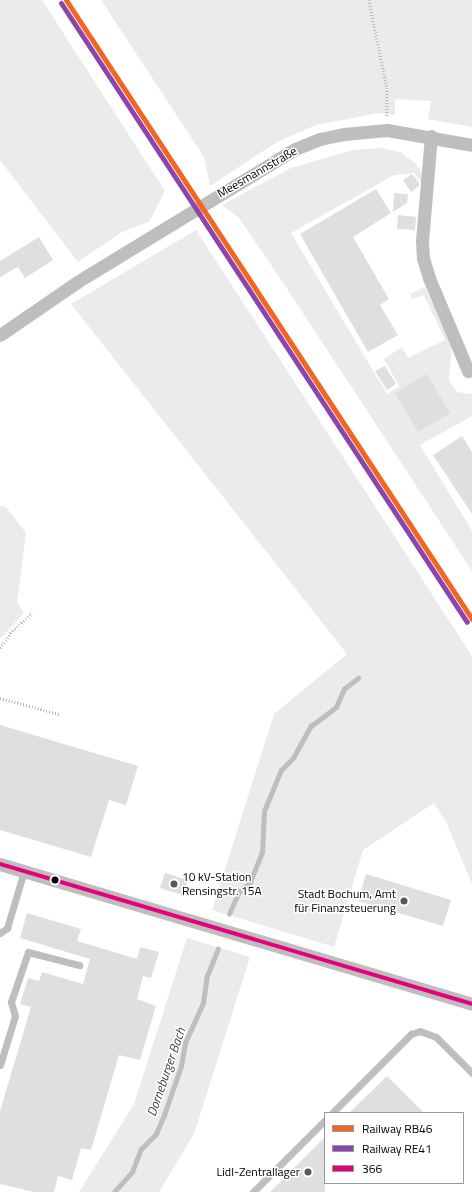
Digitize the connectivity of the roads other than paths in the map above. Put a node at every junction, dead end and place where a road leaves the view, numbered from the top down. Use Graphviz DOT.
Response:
graph roads {
  1 [pos="431,136"];
  2 [pos="472,144"];
  3 [pos="0,335"];
  4 [pos="468,371"];
  5 [pos="0,864"];
  6 [pos="24,871"];
  7 [pos="0,933"];
  8 [pos="79,965"];
  9 [pos="472,1004"];
  10 [pos="4,1040"];
  11 [pos="0,1065"];
  12 [pos="472,1074"];
  13 [pos="333,1112"];
  14 [pos="324,1121"];
  15 [pos="253,1192"];
  1 -- 2 [label="street, Meesmannstraße"];
  1 -- 3 [label="street, Meesmannstraße"];
  1 -- 4 [label="street"];
  5 -- 6 [label="street"];
  6 -- 7 [label="lane"];
  6 -- 9 [label="street"];
  8 -- 10 [label="lane"];
  10 -- 11 [label="lane"];
  12 -- 13 [label="lane"];
  14 -- 15 [label="lane"];
}
